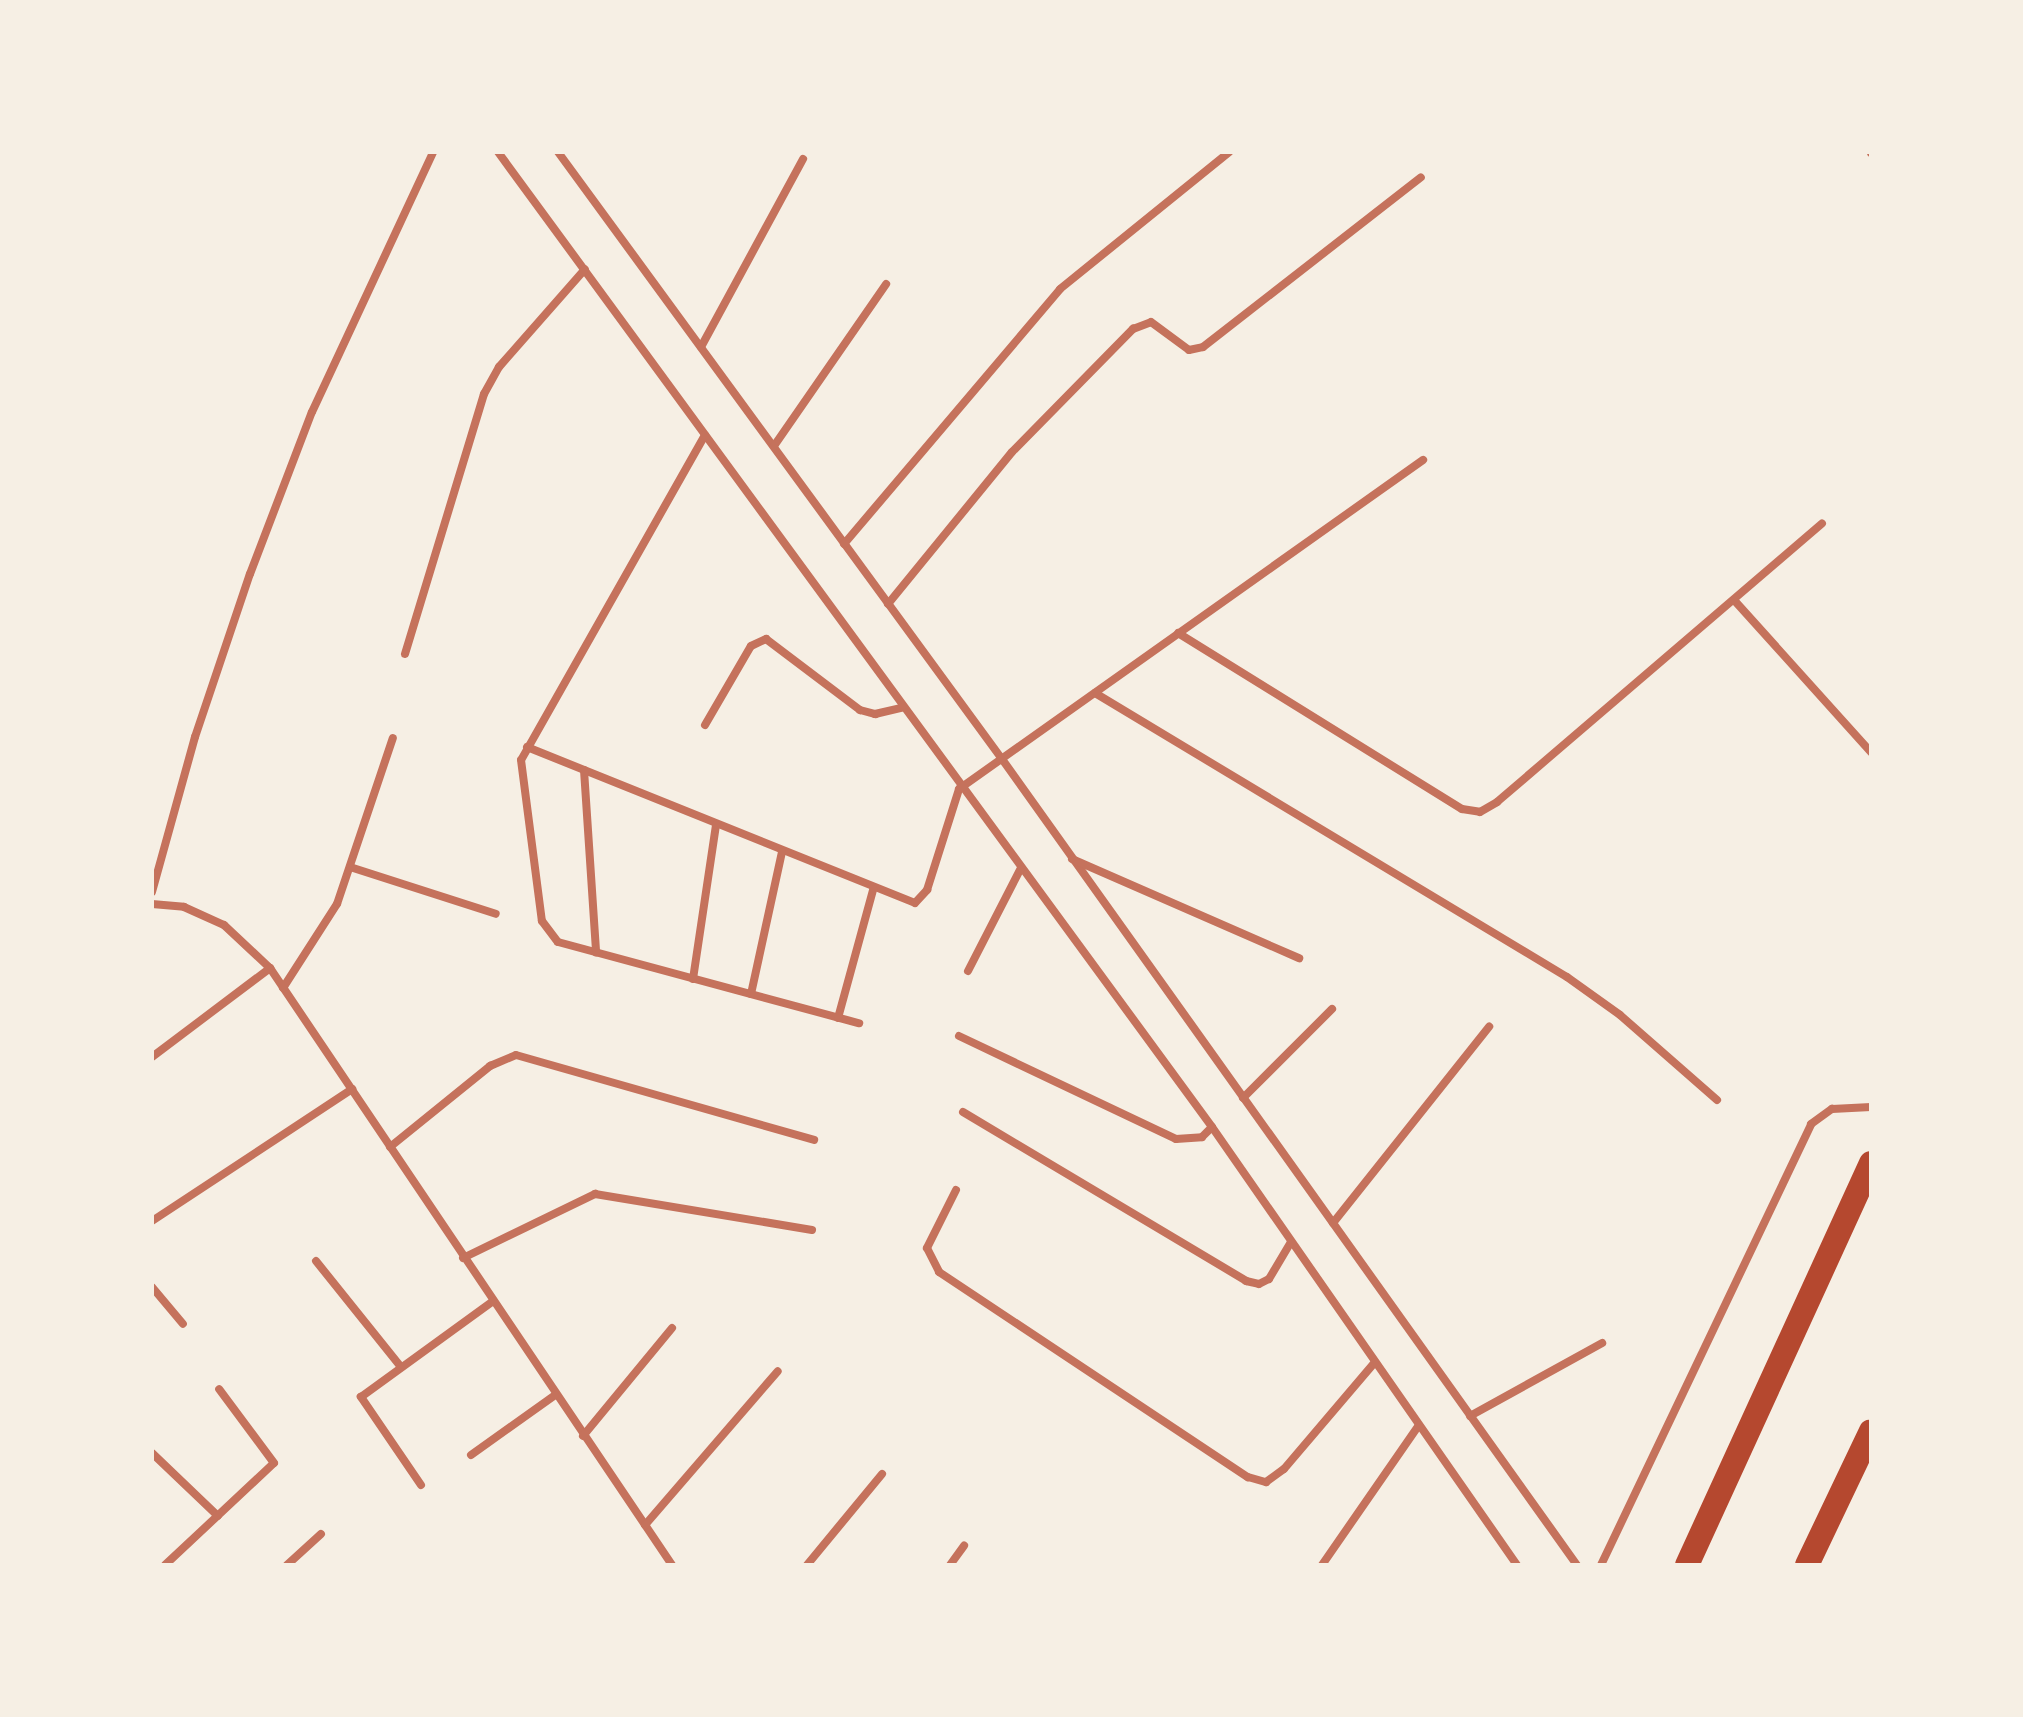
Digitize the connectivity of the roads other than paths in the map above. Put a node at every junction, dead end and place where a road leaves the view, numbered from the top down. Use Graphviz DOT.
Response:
graph roads {
  1 [pos="433,152"];
  2 [pos="498,152"];
  3 [pos="558,152"];
  4 [pos="1229,152"];
  5 [pos="803,159"];
  6 [pos="1421,177"];
  7 [pos="585,269"];
  8 [pos="886,284"];
  9 [pos="701,347"];
  10 [pos="705,435"];
  11 [pos="774,446"];
  12 [pos="1423,460"];
  13 [pos="1822,523"];
  14 [pos="844,544"];
  15 [pos="1734,600"];
  16 [pos="888,604"];
  17 [pos="1178,633"];
  18 [pos="405,654"];
  19 [pos="1095,693"];
  20 [pos="901,708"];
  21 [pos="705,725"];
  22 [pos="393,738"];
  23 [pos="527,747"];
  24 [pos="1871,752"];
  25 [pos="1002,759"];
  26 [pos="584,770"];
  27 [pos="959,789"];
  28 [pos="716,825"];
  29 [pos="782,852"];
  30 [pos="1072,858"];
  31 [pos="350,867"];
  32 [pos="1020,870"];
  33 [pos="873,890"];
  34 [pos="152,892"];
  35 [pos="152,904"];
  36 [pos="496,914"];
  37 [pos="596,953"];
  38 [pos="1299,958"];
  39 [pos="270,968"];
  40 [pos="968,971"];
  41 [pos="693,979"];
  42 [pos="283,988"];
  43 [pos="751,994"];
  44 [pos="1332,1009"];
  45 [pos="838,1018"];
  46 [pos="859,1023"];
  47 [pos="1489,1027"];
  48 [pos="959,1036"];
  49 [pos="152,1057"];
  50 [pos="352,1089"];
  51 [pos="1243,1098"];
  52 [pos="1717,1100"];
  53 [pos="1871,1107"];
  54 [pos="963,1112"];
  55 [pos="1212,1127"];
  56 [pos="814,1140"];
  57 [pos="390,1147"];
  58 [pos="1871,1163"];
  59 [pos="956,1190"];
  60 [pos="152,1221"];
  61 [pos="1333,1223"];
  62 [pos="812,1230"];
  63 [pos="1291,1242"];
  64 [pos="463,1258"];
  65 [pos="316,1261"];
  66 [pos="152,1287"];
  67 [pos="159,1295"];
  68 [pos="493,1301"];
  69 [pos="152,1302"];
  70 [pos="183,1324"];
  71 [pos="672,1328"];
  72 [pos="1602,1343"];
  73 [pos="1375,1362"];
  74 [pos="400,1366"];
  75 [pos="778,1371"];
  76 [pos="219,1389"];
  77 [pos="555,1395"];
  78 [pos="1470,1416"];
  79 [pos="1419,1425"];
  80 [pos="1871,1431"];
  81 [pos="583,1436"];
  82 [pos="152,1453"];
  83 [pos="471,1455"];
  84 [pos="882,1474"];
  85 [pos="421,1485"];
  86 [pos="218,1516"];
  87 [pos="645,1525"];
  88 [pos="321,1534"];
  89 [pos="964,1546"];
  90 [pos="165,1565"];
  91 [pos="287,1565"];
  92 [pos="672,1565"];
  93 [pos="807,1565"];
  94 [pos="950,1565"];
  95 [pos="1322,1565"];
  96 [pos="1517,1565"];
  97 [pos="1577,1565"];
  98 [pos="1601,1565"];
  99 [pos="1687,1565"];
  100 [pos="1807,1565"];
  1 -- 34 [label="street"];
  2 -- 7 [label="street"];
  3 -- 9 [label="street"];
  4 -- 14 [label="street"];
  5 -- 9 [label="street"];
  6 -- 16 [label="street"];
  7 -- 10 [label="street"];
  7 -- 18 [label="street"];
  8 -- 11 [label="street"];
  9 -- 11 [label="street"];
  10 -- 20 [label="street"];
  10 -- 23 [label="street"];
  11 -- 14 [label="street"];
  12 -- 17 [label="street"];
  13 -- 15 [label="street"];
  14 -- 16 [label="street"];
  15 -- 17 [label="street"];
  15 -- 24 [label="street"];
  16 -- 25 [label="street"];
  17 -- 19 [label="street"];
  19 -- 25 [label="street"];
  19 -- 52 [label="street"];
  20 -- 21 [label="street"];
  20 -- 27 [label="street"];
  22 -- 31 [label="street"];
  23 -- 26 [label="street"];
  23 -- 37 [label="street"];
  25 -- 27 [label="street"];
  25 -- 30 [label="street"];
  26 -- 28 [label="street"];
  26 -- 37 [label="street"];
  27 -- 32 [label="street"];
  27 -- 33 [label="street"];
  28 -- 29 [label="street"];
  28 -- 41 [label="street"];
  29 -- 33 [label="street"];
  29 -- 43 [label="street"];
  30 -- 38 [label="street"];
  30 -- 51 [label="street"];
  31 -- 36 [label="street"];
  31 -- 42 [label="street"];
  32 -- 40 [label="street"];
  32 -- 55 [label="street"];
  33 -- 45 [label="street"];
  35 -- 39 [label="street"];
  37 -- 41 [label="street"];
  39 -- 42 [label="street"];
  39 -- 49 [label="street"];
  41 -- 43 [label="street"];
  42 -- 50 [label="street"];
  43 -- 45 [label="street"];
  44 -- 51 [label="street"];
  45 -- 46 [label="street"];
  47 -- 61 [label="street"];
  48 -- 55 [label="street"];
  50 -- 57 [label="street"];
  50 -- 60 [label="street"];
  51 -- 61 [label="street"];
  53 -- 98 [label="street"];
  54 -- 63 [label="street"];
  55 -- 63 [label="street"];
  56 -- 57 [label="street"];
  57 -- 64 [label="street"];
  58 -- 99 [label="highway"];
  59 -- 73 [label="street"];
  61 -- 78 [label="street"];
  62 -- 64 [label="street"];
  63 -- 73 [label="street"];
  64 -- 68 [label="street"];
  65 -- 74 [label="street"];
  66 -- 67 [label="street"];
  67 -- 69 [label="street"];
  67 -- 70 [label="street"];
  68 -- 74 [label="street"];
  68 -- 77 [label="street"];
  71 -- 81 [label="street"];
  72 -- 78 [label="street"];
  73 -- 79 [label="street"];
  74 -- 85 [label="street"];
  75 -- 87 [label="street"];
  76 -- 86 [label="street"];
  77 -- 81 [label="street"];
  77 -- 83 [label="street"];
  78 -- 97 [label="street"];
  79 -- 95 [label="street"];
  79 -- 96 [label="street"];
  80 -- 100 [label="highway"];
  81 -- 87 [label="street"];
  82 -- 86 [label="street"];
  84 -- 93 [label="street"];
  86 -- 90 [label="street"];
  87 -- 92 [label="street"];
  88 -- 91 [label="street"];
  89 -- 94 [label="street"];
}
